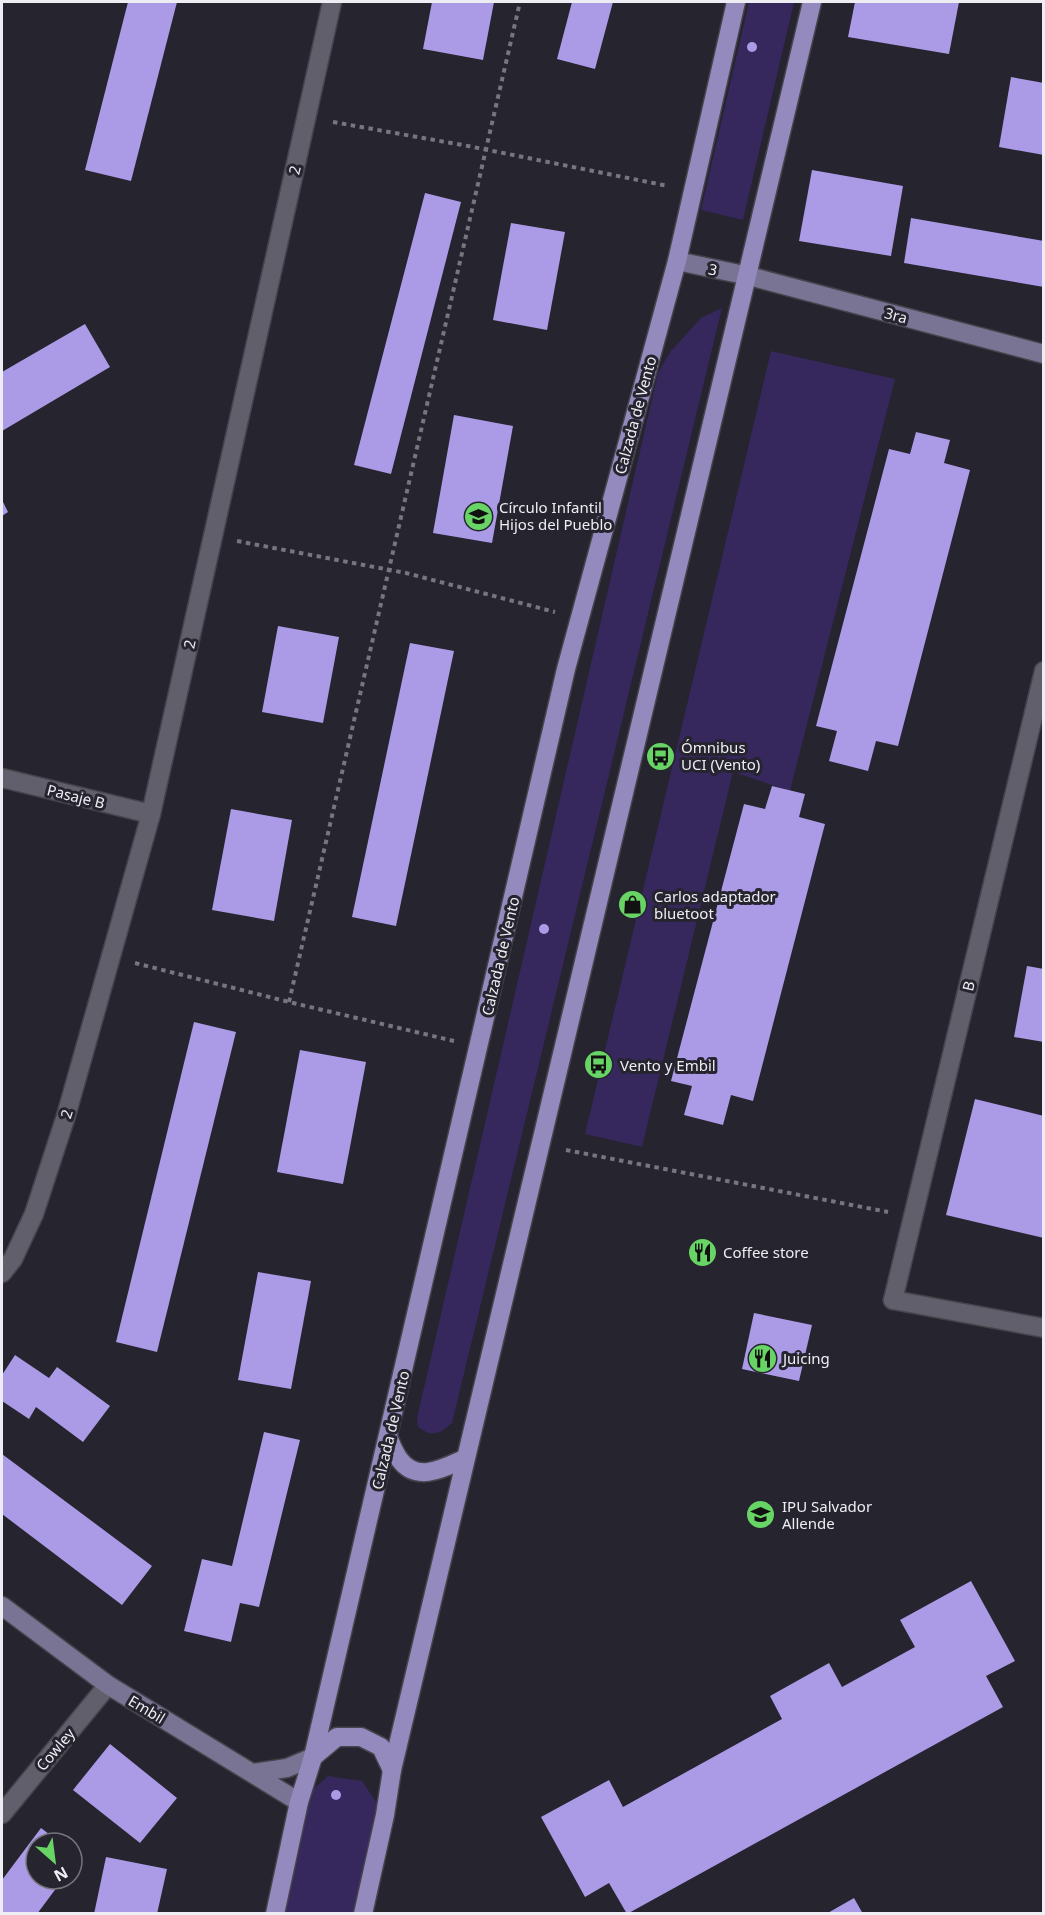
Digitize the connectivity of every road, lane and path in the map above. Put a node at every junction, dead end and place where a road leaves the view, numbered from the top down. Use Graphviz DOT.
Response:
graph roads {
  1 [pos="332,2"];
  2 [pos="520,2"];
  3 [pos="736,2"];
  4 [pos="812,2"];
  5 [pos="306,117"];
  6 [pos="485,150"];
  7 [pos="693,191"];
  8 [pos="677,261"];
  9 [pos="749,276"];
  10 [pos="1044,354"];
  11 [pos="213,537"];
  12 [pos="390,571"];
  13 [pos="580,619"];
  14 [pos="1044,671"];
  15 [pos="2,778"];
  16 [pos="151,814"];
  17 [pos="111,957"];
  18 [pos="289,1002"];
  19 [pos="479,1046"];
  20 [pos="539,1144"];
  21 [pos="913,1217"];
  22 [pos="2,1273"];
  23 [pos="1044,1328"];
  24 [pos="389,1439"];
  25 [pos="464,1459"];
  26 [pos="2,1606"];
  27 [pos="108,1685"];
  28 [pos="313,1757"];
  29 [pos="392,1770"];
  30 [pos="253,1773"];
  31 [pos="299,1802"];
  32 [pos="2,1814"];
  33 [pos="274,1914"];
  34 [pos="363,1914"];
  1 -- 5 [label="street, 2"];
  2 -- 6 [label="path"];
  3 -- 7 [label="main road, Calzada de Vento"];
  4 -- 9 [label="main road"];
  5 -- 6 [label="path"];
  5 -- 11 [label="street, 2"];
  6 -- 7 [label="path"];
  6 -- 12 [label="path"];
  7 -- 8 [label="main road, Calzada de Vento"];
  8 -- 9 [label="street, 3"];
  8 -- 13 [label="main road, Calzada de Vento"];
  9 -- 10 [label="street, 3ra"];
  9 -- 20 [label="main road"];
  11 -- 12 [label="path"];
  11 -- 16 [label="street, 2"];
  12 -- 13 [label="path"];
  12 -- 18 [label="path"];
  13 -- 19 [label="main road, Calzada de Vento"];
  14 -- 21 [label="street, B"];
  15 -- 16 [label="street, Pasaje B"];
  16 -- 17 [label="street, 2"];
  17 -- 18 [label="path"];
  17 -- 22 [label="street, 2"];
  18 -- 19 [label="path"];
  19 -- 24 [label="main road, Calzada de Vento"];
  20 -- 21 [label="path"];
  20 -- 25 [label="main road"];
  21 -- 23 [label="street, B"];
  24 -- 25 [label="main road"];
  24 -- 28 [label="main road, Calzada de Vento"];
  25 -- 29 [label="main road"];
  26 -- 27 [label="street, Embil"];
  27 -- 30 [label="street, Embil"];
  27 -- 32 [label="street, Cowley"];
  28 -- 29 [label="main road"];
  28 -- 30 [label="street"];
  28 -- 31 [label="main road, Calzada de Vento"];
  29 -- 34 [label="main road"];
  30 -- 31 [label="street, Embil"];
  31 -- 33 [label="main road, Calzada de Vento"];
}
